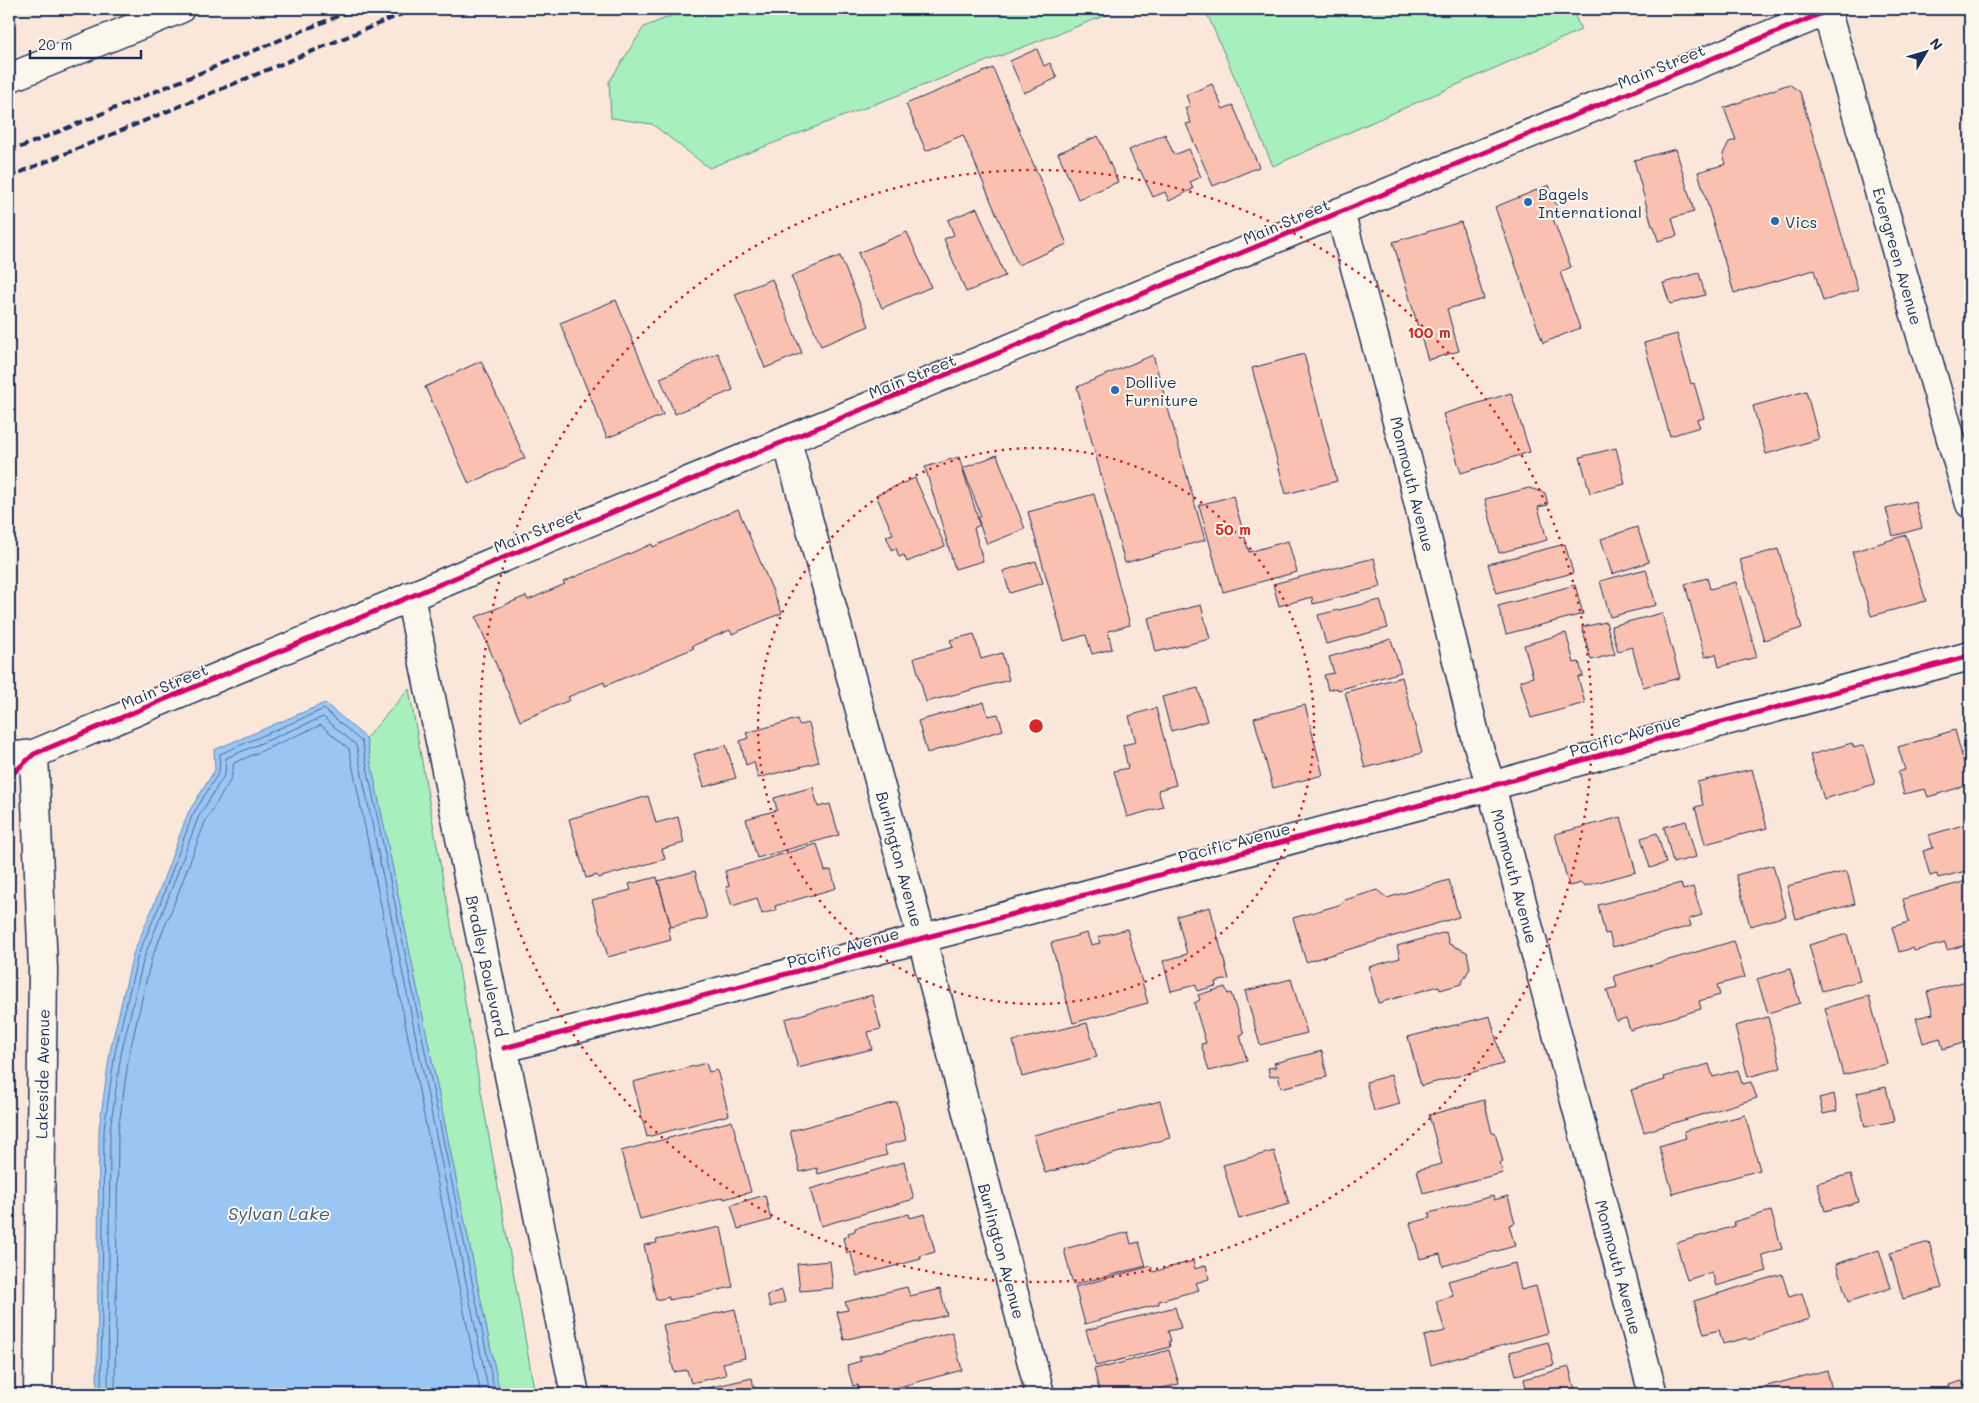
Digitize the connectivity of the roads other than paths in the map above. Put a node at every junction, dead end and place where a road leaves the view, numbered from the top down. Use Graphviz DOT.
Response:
graph roads {
  1 [pos="180,9"];
  2 [pos="1828,9"];
  3 [pos="9,78"];
  4 [pos="1340,212"];
  5 [pos="787,441"];
  6 [pos="1970,504"];
  7 [pos="410,596"];
  8 [pos="1970,656"];
  9 [pos="22,756"];
  10 [pos="9,777"];
  11 [pos="1491,786"];
  12 [pos="922,939"];
  13 [pos="504,1048"];
  14 [pos="38,1394"];
  15 [pos="575,1394"];
  16 [pos="1040,1394"];
  17 [pos="1653,1394"];
  1 -- 3 [label="street"];
  2 -- 4 [label="street, Main Street"];
  2 -- 6 [label="street, Evergreen Avenue"];
  4 -- 5 [label="street, Main Street"];
  4 -- 11 [label="street, Monmouth Avenue"];
  5 -- 7 [label="street, Main Street"];
  5 -- 12 [label="street, Burlington Avenue"];
  7 -- 9 [label="street, Main Street"];
  7 -- 13 [label="street, Bradley Boulevard"];
  8 -- 11 [label="street, Pacific Avenue"];
  9 -- 10 [label="street, Main Street"];
  9 -- 14 [label="street, Lakeside Avenue"];
  11 -- 12 [label="street, Pacific Avenue"];
  11 -- 17 [label="street, Monmouth Avenue"];
  12 -- 13 [label="street, Pacific Avenue"];
  12 -- 16 [label="street, Burlington Avenue"];
  13 -- 15 [label="street, Bradley Boulevard"];
}
